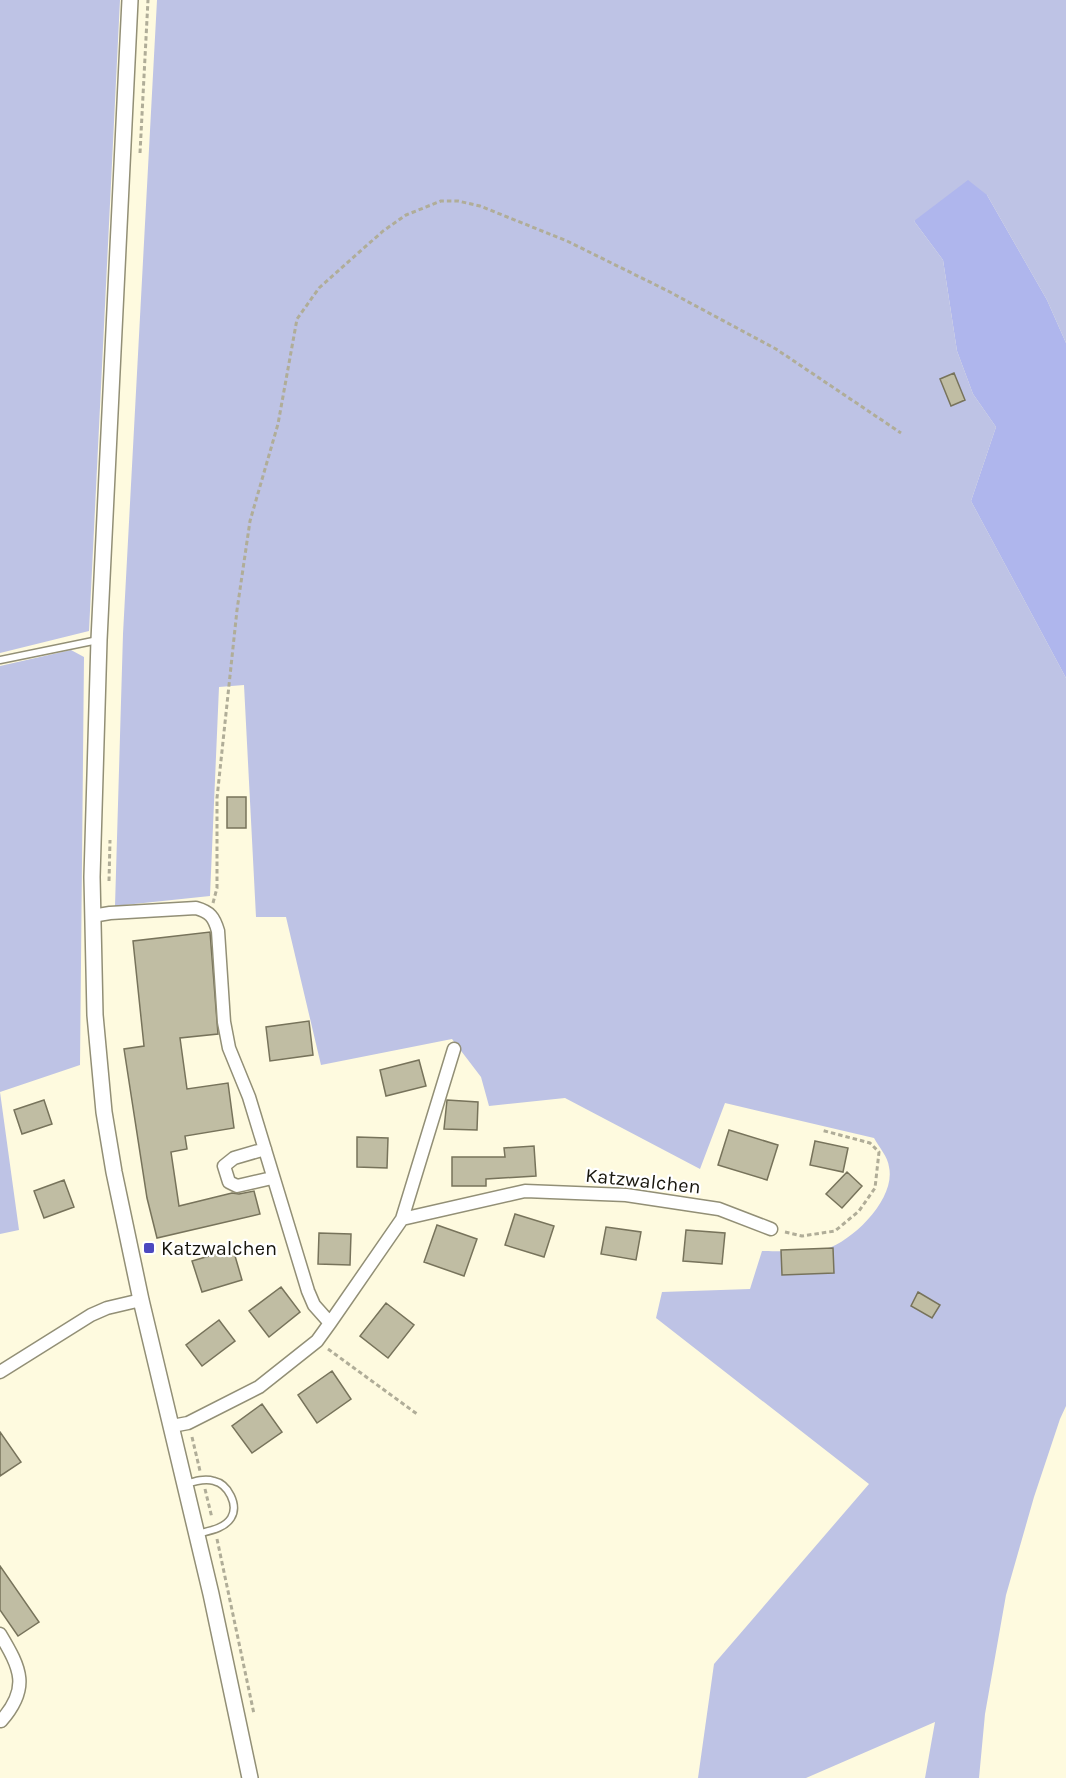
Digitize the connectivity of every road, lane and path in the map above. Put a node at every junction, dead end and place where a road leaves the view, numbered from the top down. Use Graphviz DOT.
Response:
graph roads {
  1 [pos="130,0"];
  2 [pos="148,0"];
  3 [pos="140,161"];
  4 [pos="901,433"];
  5 [pos="99,640"];
  6 [pos="0,660"];
  7 [pos="111,836"];
  8 [pos="109,883"];
  9 [pos="208,912"];
  10 [pos="92,916"];
  11 [pos="454,1049"];
  12 [pos="821,1130"];
  13 [pos="265,1149"];
  14 [pos="272,1178"];
  15 [pos="402,1219"];
  16 [pos="771,1228"];
  17 [pos="141,1300"];
  18 [pos="330,1323"];
  19 [pos="316,1341"];
  20 [pos="0,1372"];
  21 [pos="417,1414"];
  22 [pos="188,1423"];
  23 [pos="172,1426"];
  24 [pos="202,1480"];
  25 [pos="185,1484"];
  26 [pos="215,1529"];
  27 [pos="196,1534"];
  28 [pos="0,1634"];
  29 [pos="1,1721"];
  30 [pos="256,1722"];
  31 [pos="250,1778"];
  1 -- 5 [label="street"];
  2 -- 3 [label="path"];
  4 -- 9 [label="path"];
  5 -- 6 [label="lane"];
  5 -- 10 [label="street"];
  7 -- 8 [label="path"];
  9 -- 10 [label="street"];
  9 -- 13 [label="street"];
  10 -- 17 [label="street"];
  11 -- 15 [label="street"];
  12 -- 16 [label="path"];
  13 -- 14 [label="street"];
  13 -- 14 [label="street"];
  14 -- 18 [label="street"];
  15 -- 16 [label="street, Katzwalchen"];
  15 -- 18 [label="street"];
  17 -- 20 [label="street"];
  17 -- 23 [label="street"];
  18 -- 19 [label="street"];
  19 -- 21 [label="path"];
  19 -- 22 [label="street"];
  22 -- 23 [label="street"];
  22 -- 24 [label="path"];
  23 -- 25 [label="street"];
  24 -- 25 [label="lane"];
  24 -- 26 [label="path"];
  24 -- 26 [label="lane"];
  25 -- 27 [label="street"];
  26 -- 27 [label="lane"];
  26 -- 30 [label="path"];
  27 -- 31 [label="street"];
  28 -- 29 [label="street"];
}
